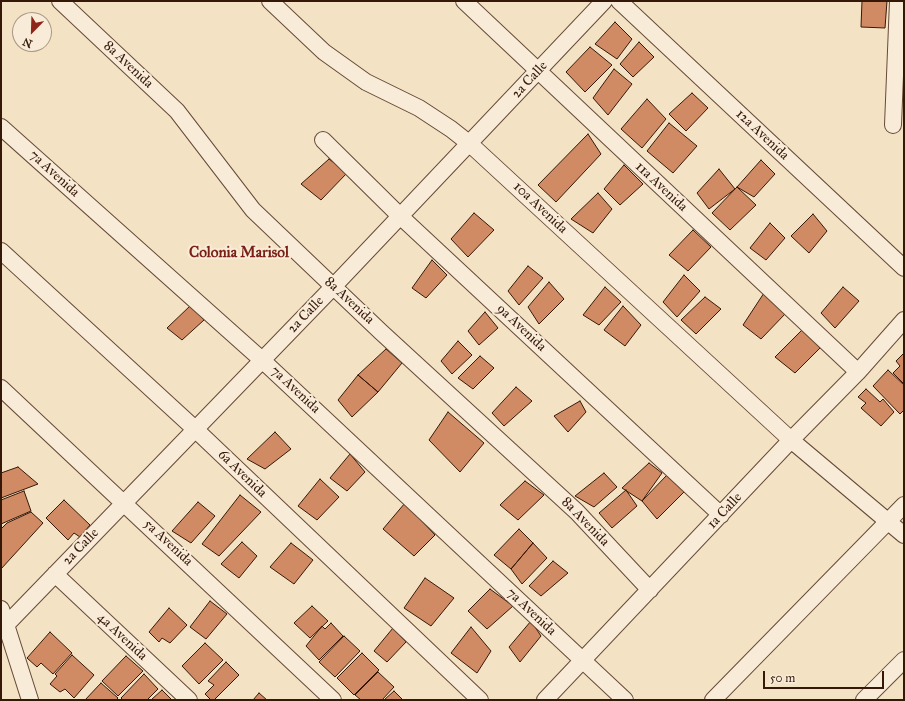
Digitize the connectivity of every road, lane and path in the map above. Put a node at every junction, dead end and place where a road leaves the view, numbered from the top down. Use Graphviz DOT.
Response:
graph roads {
  1 [pos="60,1"];
  2 [pos="270,1"];
  3 [pos="464,1"];
  4 [pos="604,1"];
  5 [pos="619,1"];
  6 [pos="898,1"];
  7 [pos="538,71"];
  8 [pos="893,125"];
  9 [pos="1,127"];
  10 [pos="323,140"];
  11 [pos="470,144"];
  12 [pos="400,216"];
  13 [pos="1,251"];
  14 [pos="904,268"];
  15 [pos="333,287"];
  16 [pos="904,320"];
  17 [pos="262,360"];
  18 [pos="858,372"];
  19 [pos="1,388"];
  20 [pos="196,429"];
  21 [pos="791,440"];
  22 [pos="124,502"];
  23 [pos="904,505"];
  24 [pos="721,515"];
  25 [pos="888,522"];
  26 [pos="904,535"];
  27 [pos="55,574"];
  28 [pos="650,590"];
  29 [pos="1,609"];
  30 [pos="5,626"];
  31 [pos="583,660"];
  32 [pos="904,660"];
  33 [pos="31,697"];
  34 [pos="189,700"];
  35 [pos="333,700"];
  36 [pos="480,700"];
  37 [pos="545,700"];
  38 [pos="625,700"];
  39 [pos="713,700"];
  40 [pos="864,700"];
  1 -- 15 [label="street, 8a Avenida"];
  2 -- 11 [label="street, 10a Avenida"];
  3 -- 7 [label="street, 11a Avenida"];
  4 -- 7 [label="street, 2a Calle"];
  5 -- 14 [label="street, 12a Avenida"];
  6 -- 8 [label="street"];
  7 -- 11 [label="street, 2a Calle"];
  7 -- 18 [label="street, 11a Avenida"];
  9 -- 17 [label="street, 7a Avenida"];
  10 -- 12 [label="street, 9a Avenida"];
  11 -- 12 [label="street, 2a Calle"];
  11 -- 21 [label="street, 10a Avenida"];
  12 -- 15 [label="street, 2a Calle"];
  12 -- 24 [label="street, 9a Avenida"];
  13 -- 20 [label="street, 6a Avenida"];
  15 -- 17 [label="street, 2a Calle"];
  15 -- 28 [label="street, 8a Avenida"];
  16 -- 18 [label="street, 1a Calle"];
  17 -- 20 [label="street, 2a Calle"];
  17 -- 31 [label="street, 7a Avenida"];
  18 -- 21 [label="street, 1a Calle"];
  19 -- 22 [label="street, 5a Avenida"];
  20 -- 22 [label="street, 2a Calle"];
  20 -- 36 [label="street, 6a Avenida"];
  21 -- 24 [label="street, 1a Calle"];
  21 -- 25 [label="street, 10a Avenida"];
  22 -- 27 [label="street, 2a Calle"];
  22 -- 35 [label="street, 5a Avenida"];
  23 -- 25 [label="street"];
  24 -- 28 [label="street, 1a Calle"];
  25 -- 26 [label="street, 10a Avenida"];
  25 -- 39 [label="street"];
  27 -- 30 [label="street, 2a Calle"];
  27 -- 34 [label="street, 4a Avenida"];
  28 -- 31 [label="street, 1a Calle"];
  29 -- 30 [label="street"];
  30 -- 33 [label="street"];
  31 -- 37 [label="street, 1a Calle"];
  31 -- 38 [label="street, 7a Avenida"];
  32 -- 40 [label="street"];
}
